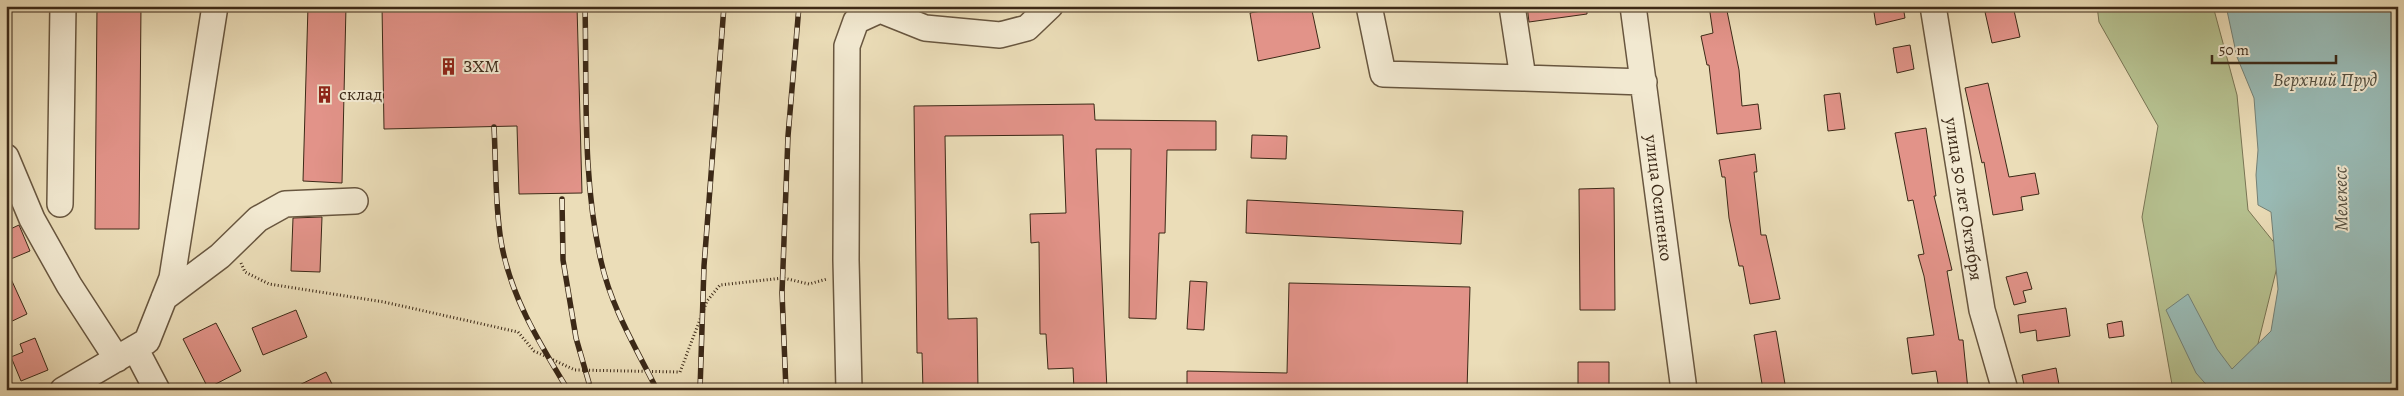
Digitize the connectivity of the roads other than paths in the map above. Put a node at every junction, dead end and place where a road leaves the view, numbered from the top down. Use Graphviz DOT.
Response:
graph roads {
  1 [pos="63,6"];
  2 [pos="215,6"];
  3 [pos="1050,6"];
  4 [pos="1369,6"];
  5 [pos="1512,6"];
  6 [pos="1633,6"];
  7 [pos="1933,6"];
  8 [pos="1523,78"];
  9 [pos="1644,82"];
  10 [pos="6,157"];
  11 [pos="355,201"];
  12 [pos="60,204"];
  13 [pos="164,298"];
  14 [pos="126,354"];
  15 [pos="63,390"];
  16 [pos="156,390"];
  17 [pos="849,390"];
  18 [pos="1684,390"];
  19 [pos="2005,390"];
  1 -- 12 [label="street"];
  2 -- 13 [label="street"];
  3 -- 17 [label="street"];
  4 -- 8 [label="street"];
  5 -- 8 [label="street"];
  6 -- 9 [label="street, улица Осипенко"];
  7 -- 19 [label="street, улица 50 лет Октября"];
  8 -- 9 [label="street"];
  9 -- 18 [label="street, улица Осипенко"];
  10 -- 14 [label="street"];
  11 -- 13 [label="street"];
  13 -- 14 [label="street"];
  14 -- 15 [label="street"];
  14 -- 16 [label="street"];
}
